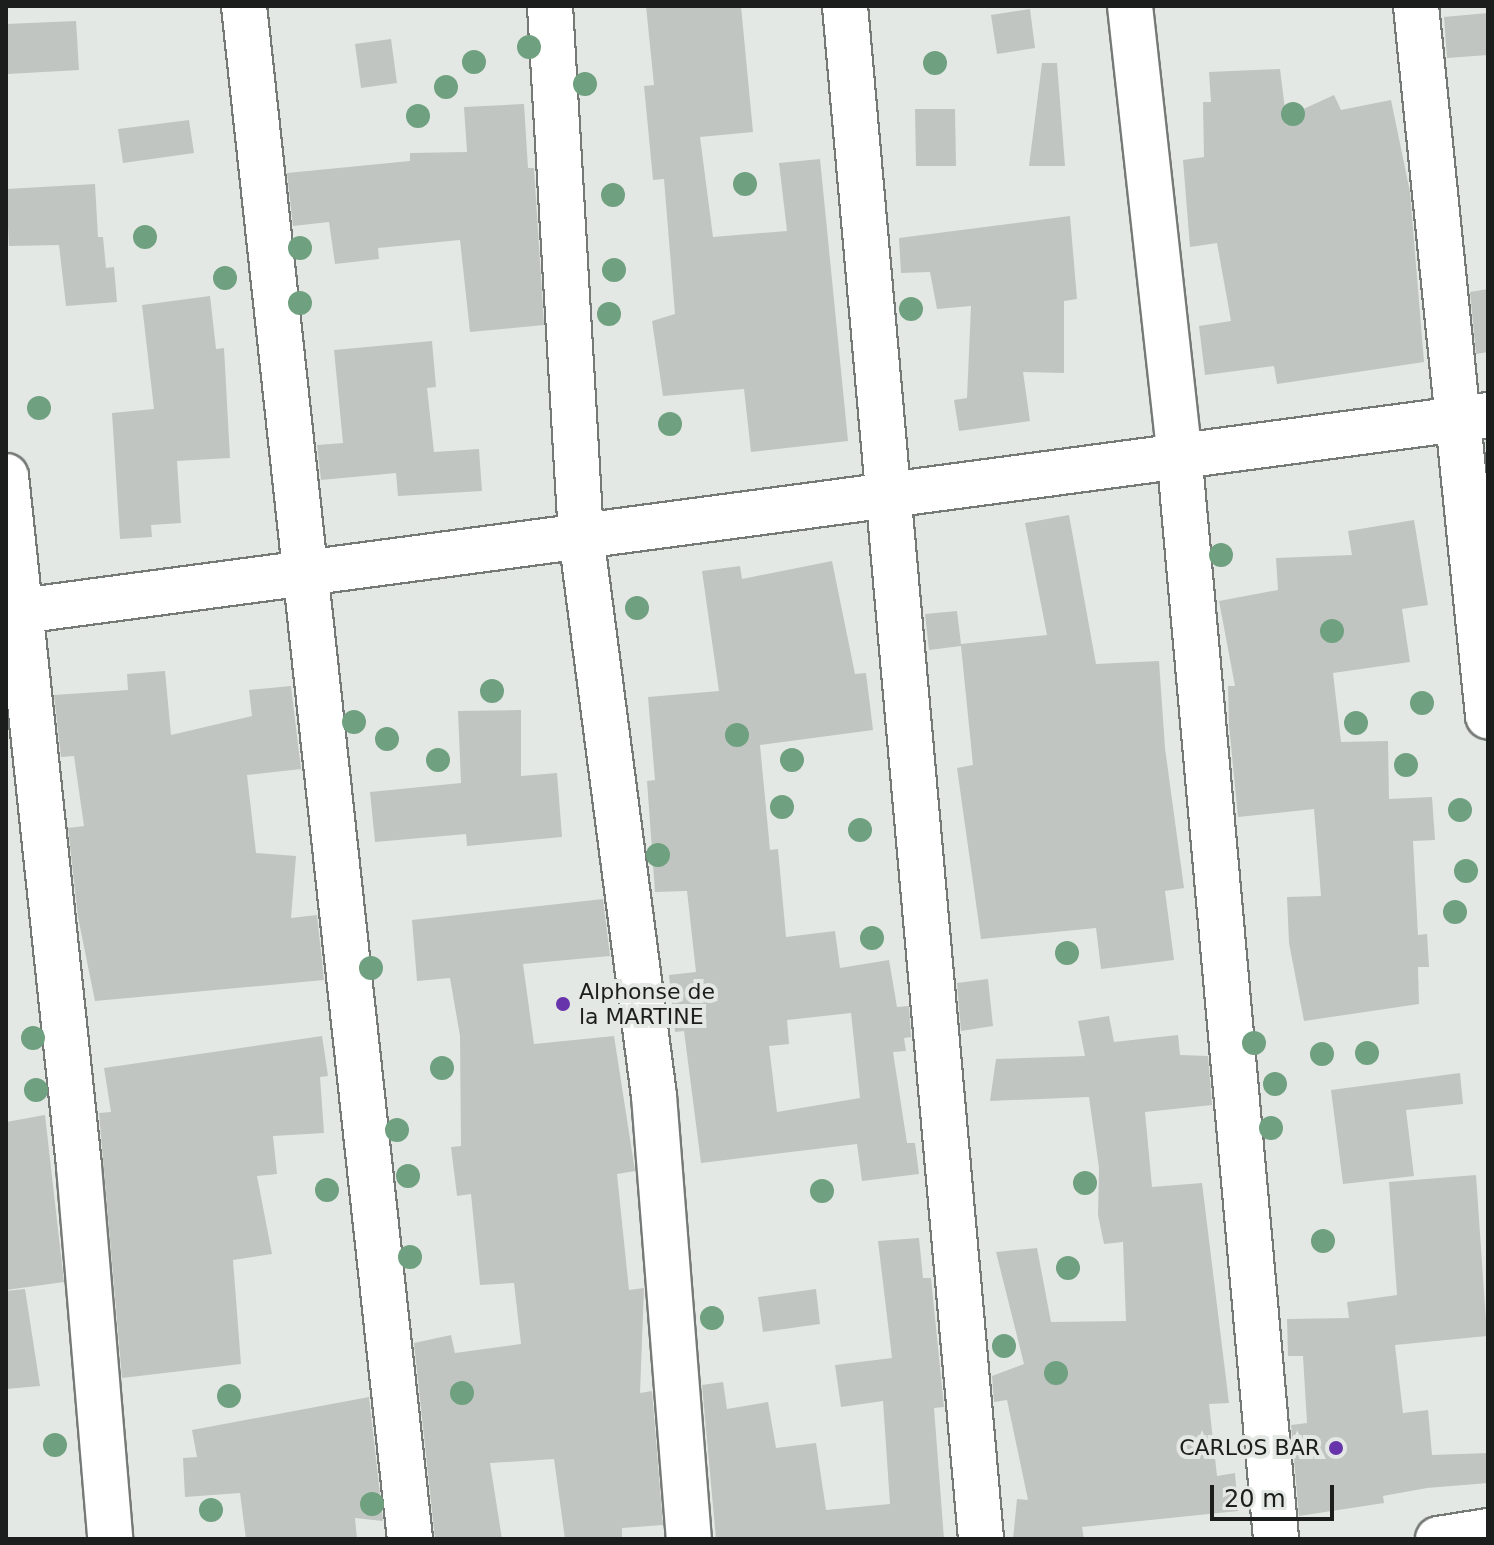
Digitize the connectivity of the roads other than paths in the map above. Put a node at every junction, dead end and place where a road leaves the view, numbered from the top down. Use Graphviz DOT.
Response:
graph roads {
  1 [pos="244,6"];
  2 [pos="550,6"];
  3 [pos="845,6"];
  4 [pos="1130,6"];
  5 [pos="1416,6"];
  6 [pos="1473,416"];
  7 [pos="1179,452"];
  8 [pos="6,476"];
  9 [pos="886,496"];
  10 [pos="581,536"];
  11 [pos="302,574"];
  12 [pos="12,613"];
  13 [pos="1488,716"];
  14 [pos="1488,1531"];
  15 [pos="110,1539"];
  16 [pos="410,1539"];
  17 [pos="689,1539"];
  18 [pos="981,1539"];
  19 [pos="1276,1539"];
  20 [pos="1438,1539"];
  1 -- 11 [label="street"];
  2 -- 10 [label="street"];
  3 -- 9 [label="street"];
  4 -- 7 [label="street"];
  5 -- 6 [label="street"];
  6 -- 7 [label="street"];
  6 -- 13 [label="street"];
  7 -- 9 [label="street"];
  7 -- 19 [label="street"];
  8 -- 12 [label="street"];
  9 -- 10 [label="street"];
  9 -- 18 [label="street"];
  10 -- 11 [label="street"];
  10 -- 17 [label="street"];
  11 -- 12 [label="street"];
  11 -- 16 [label="street"];
  12 -- 15 [label="street"];
  14 -- 20 [label="street"];
}
